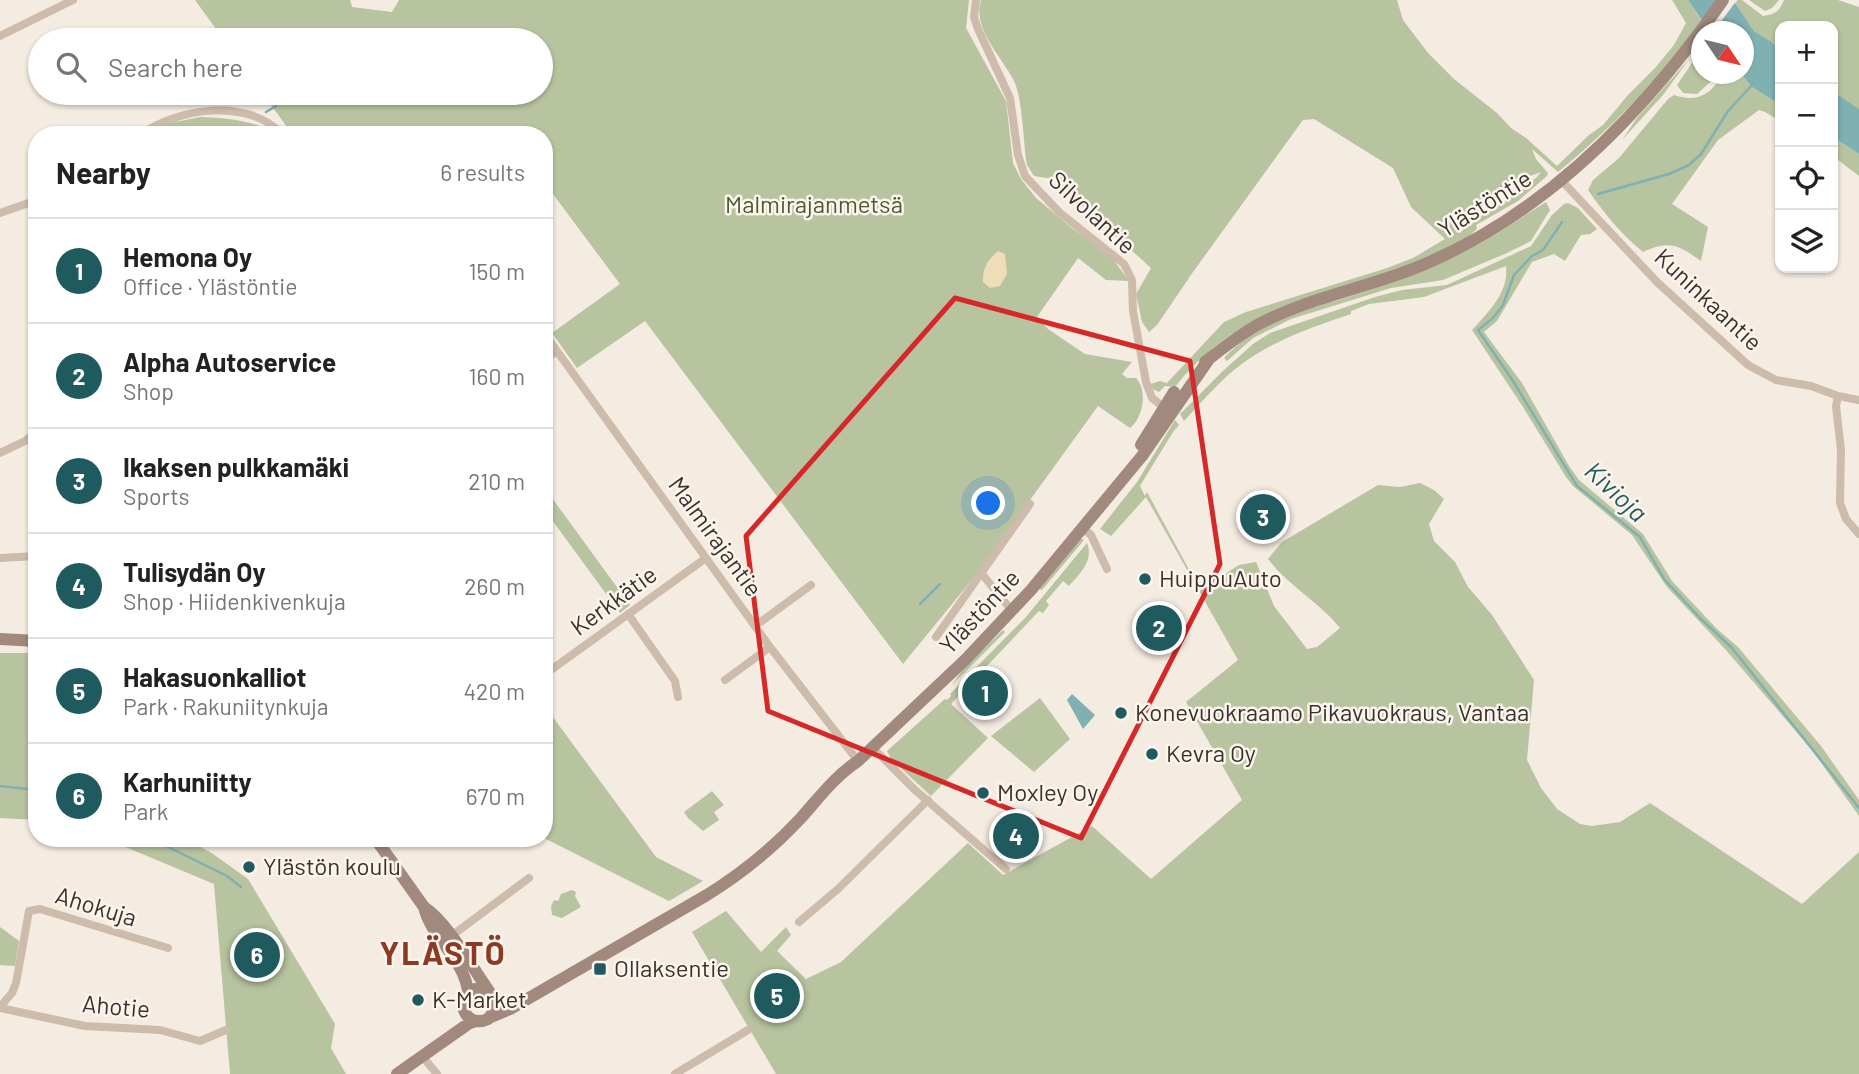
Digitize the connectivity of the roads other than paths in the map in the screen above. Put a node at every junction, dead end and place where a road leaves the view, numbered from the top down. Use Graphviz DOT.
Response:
graph roads {
  1 [pos="73,0"];
  2 [pos="976,0"];
  3 [pos="1723,0"];
  4 [pos="0,36"];
  5 [pos="156,126"];
  6 [pos="269,126"];
  7 [pos="1561,180"];
  8 [pos="28,203"];
  9 [pos="0,213"];
  10 [pos="553,345"];
  11 [pos="557,351"];
  12 [pos="553,354"];
  13 [pos="1838,396"];
  14 [pos="1859,400"];
  15 [pos="1167,410"];
  16 [pos="28,438"];
  17 [pos="0,453"];
  18 [pos="1030,504"];
  19 [pos="1082,528"];
  20 [pos="1859,534"];
  21 [pos="28,556"];
  22 [pos="0,558"];
  23 [pos="706,558"];
  24 [pos="1107,569"];
  25 [pos="982,574"];
  26 [pos="811,585"];
  27 [pos="1012,611"];
  28 [pos="628,614"];
  29 [pos="755,626"];
  30 [pos="936,637"];
  31 [pos="0,639"];
  32 [pos="28,641"];
  33 [pos="770,648"];
  34 [pos="553,668"];
  35 [pos="725,680"];
  36 [pos="678,698"];
  37 [pos="873,748"];
  38 [pos="858,761"];
  39 [pos="928,800"];
  40 [pos="381,847"];
  41 [pos="1006,869"];
  42 [pos="529,878"];
  43 [pos="799,922"];
  44 [pos="446,940"];
  45 [pos="168,948"];
  46 [pos="468,993"];
  47 [pos="492,995"];
  48 [pos="524,999"];
  49 [pos="0,1007"];
  50 [pos="463,1007"];
  51 [pos="491,1017"];
  52 [pos="476,1021"];
  53 [pos="226,1030"];
  54 [pos="748,1030"];
  55 [pos="448,1038"];
  56 [pos="423,1057"];
  57 [pos="397,1074"];
  58 [pos="437,1074"];
  59 [pos="675,1074"];
  1 -- 4 [label="street"];
  2 -- 15 [label="street, Silvolantie"];
  3 -- 7 [label="main road, Ylästöntie"];
  5 -- 6 [label="street"];
  7 -- 13 [label="street, Kuninkaantie"];
  7 -- 15 [label="main road, Ylästöntie"];
  8 -- 9 [label="street"];
  10 -- 11 [label="street, Malmirajantie"];
  11 -- 12 [label="street"];
  11 -- 23 [label="street, Malmirajantie"];
  13 -- 14 [label="street, Kuninkaantie"];
  13 -- 20 [label="street"];
  15 -- 19 [label="main road, Ylästöntie"];
  16 -- 17 [label="street"];
  18 -- 25 [label="street"];
  19 -- 24 [label="street"];
  19 -- 27 [label="main road, Ylästöntie"];
  21 -- 22 [label="street"];
  23 -- 28 [label="street, Kerkkätie"];
  23 -- 29 [label="street, Malmirajantie"];
  25 -- 27 [label="street"];
  25 -- 30 [label="street"];
  26 -- 29 [label="street"];
  27 -- 37 [label="main road, Ylästöntie"];
  28 -- 34 [label="street, Kerkkätie"];
  28 -- 36 [label="street"];
  29 -- 33 [label="street, Malmirajantie"];
  31 -- 32 [label="main road"];
  33 -- 35 [label="street"];
  33 -- 38 [label="street, Malmirajantie"];
  37 -- 38 [label="main road, Ylästöntie"];
  37 -- 39 [label="street"];
  38 -- 48 [label="main road, Ylästöntie"];
  39 -- 41 [label="street"];
  39 -- 43 [label="street"];
  40 -- 44 [label="main road"];
  42 -- 44 [label="street"];
  44 -- 46 [label="main road"];
  44 -- 47 [label="main road"];
  45 -- 49 [label="street, Ahokuja"];
  46 -- 47 [label="main road"];
  46 -- 50 [label="main road, Ylästöntie"];
  47 -- 48 [label="main road"];
  47 -- 51 [label="main road"];
  48 -- 51 [label="main road, Ylästöntie"];
  49 -- 53 [label="street, Ahotie"];
  50 -- 52 [label="main road"];
  50 -- 55 [label="main road, Ylästöntie"];
  51 -- 52 [label="main road, Ylästöntie"];
  52 -- 55 [label="main road, Ylästöntie"];
  54 -- 59 [label="street"];
  55 -- 56 [label="main road, Ylästöntie"];
  56 -- 57 [label="main road, Ylästöntie"];
  56 -- 58 [label="street"];
}
